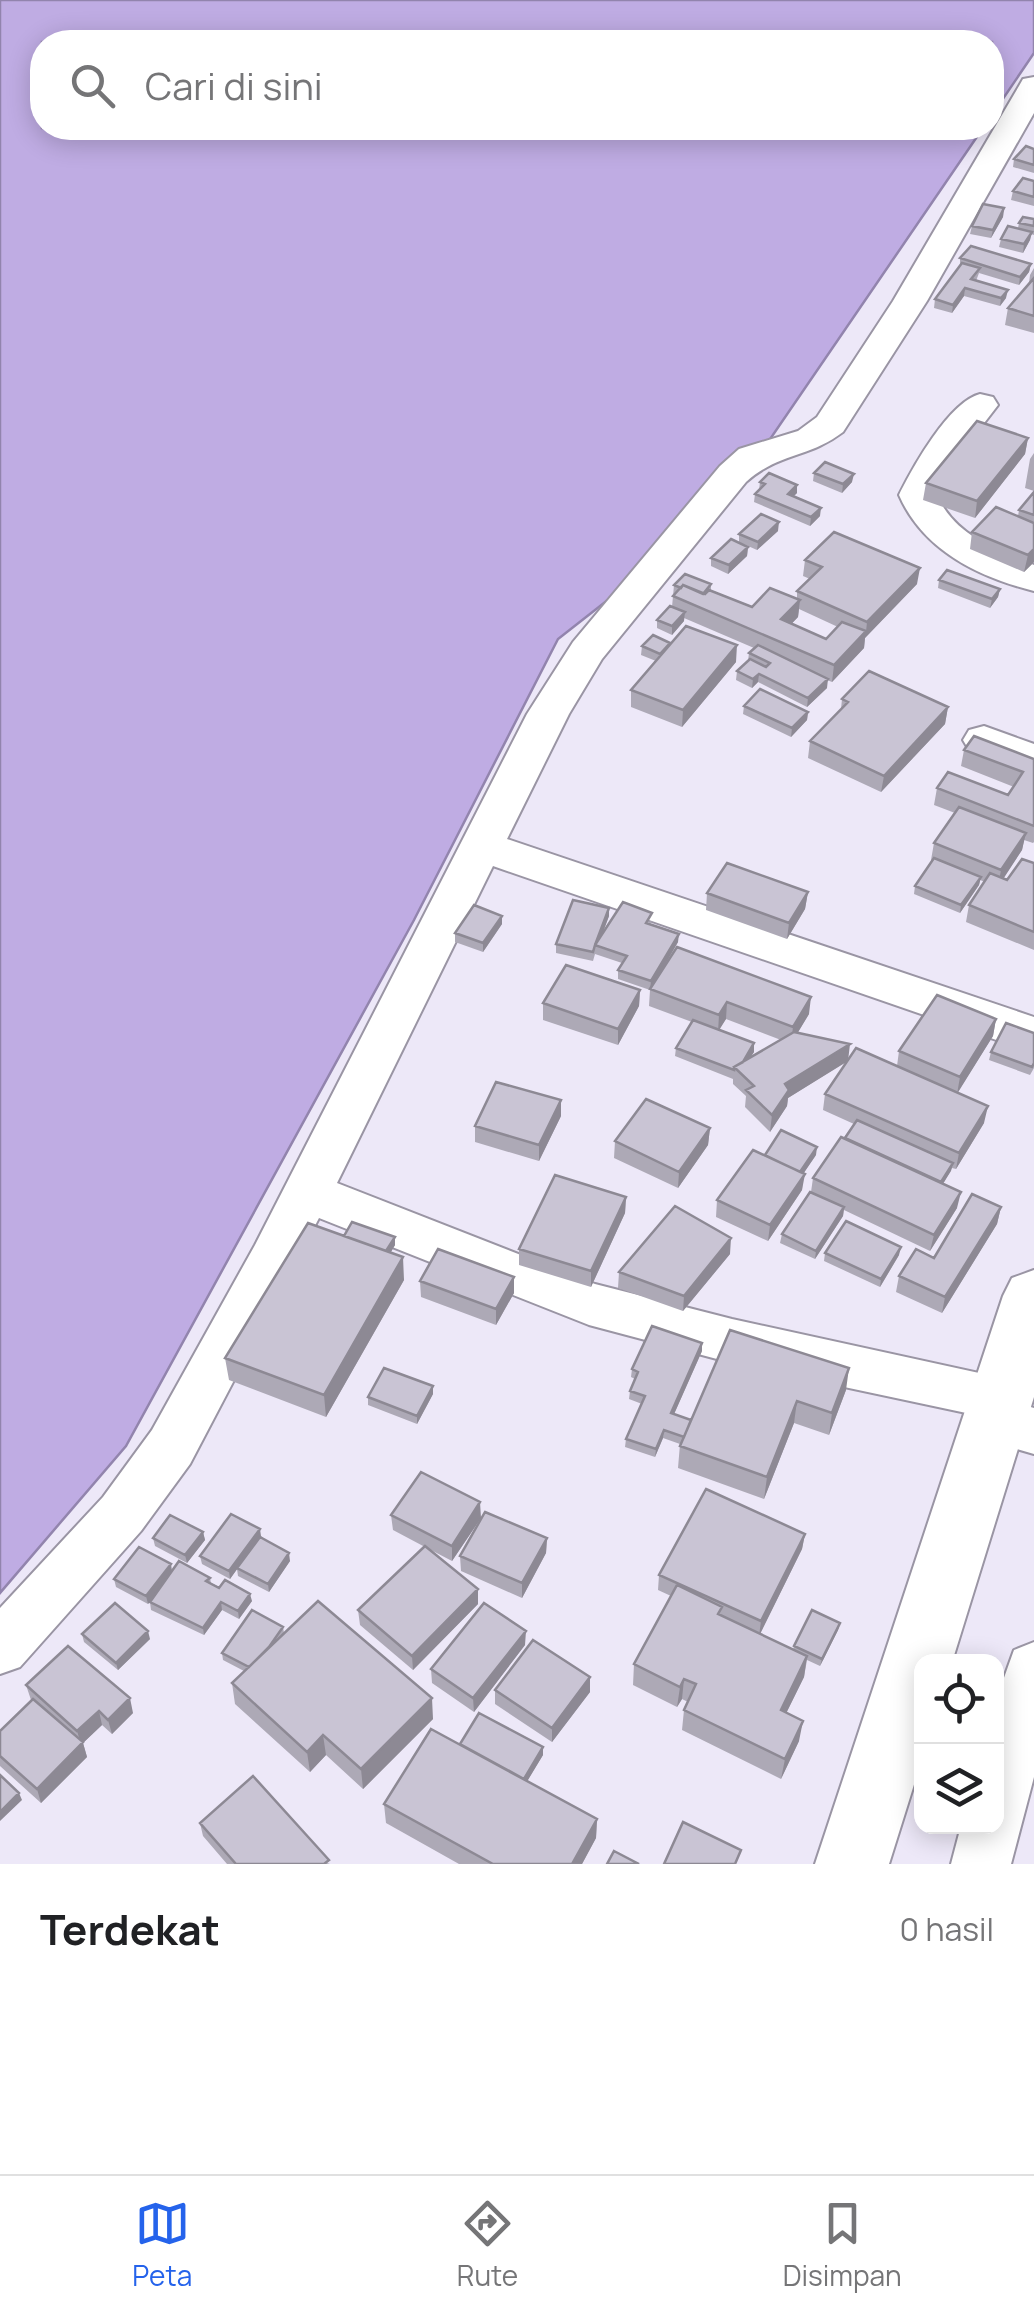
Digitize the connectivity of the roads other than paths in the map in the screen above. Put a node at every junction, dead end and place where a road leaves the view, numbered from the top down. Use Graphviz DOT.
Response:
graph roads {
  1 [pos="1034,86"];
  2 [pos="1004,138"];
  3 [pos="1003,140"];
  4 [pos="980,405"];
  5 [pos="1034,579"];
  6 [pos="984,740"];
  7 [pos="1034,760"];
  8 [pos="480,846"];
  9 [pos="1034,1035"];
  10 [pos="307,1192"];
  11 [pos="1034,1296"];
  12 [pos="1010,1417"];
  13 [pos="0,1648"];
  14 [pos="1034,1669"];
  15 [pos="1004,1777"];
  16 [pos="989,1834"];
  17 [pos="852,1864"];
  18 [pos="981,1864"];
  1 -- 2 [label="street"];
  3 -- 8 [label="street"];
  4 -- 5 [label="street"];
  6 -- 7 [label="street"];
  8 -- 9 [label="street"];
  8 -- 10 [label="street"];
  10 -- 12 [label="street"];
  10 -- 13 [label="street"];
  11 -- 12 [label="highway"];
  12 -- 17 [label="highway"];
  14 -- 15 [label="street"];
  16 -- 18 [label="street"];
}
